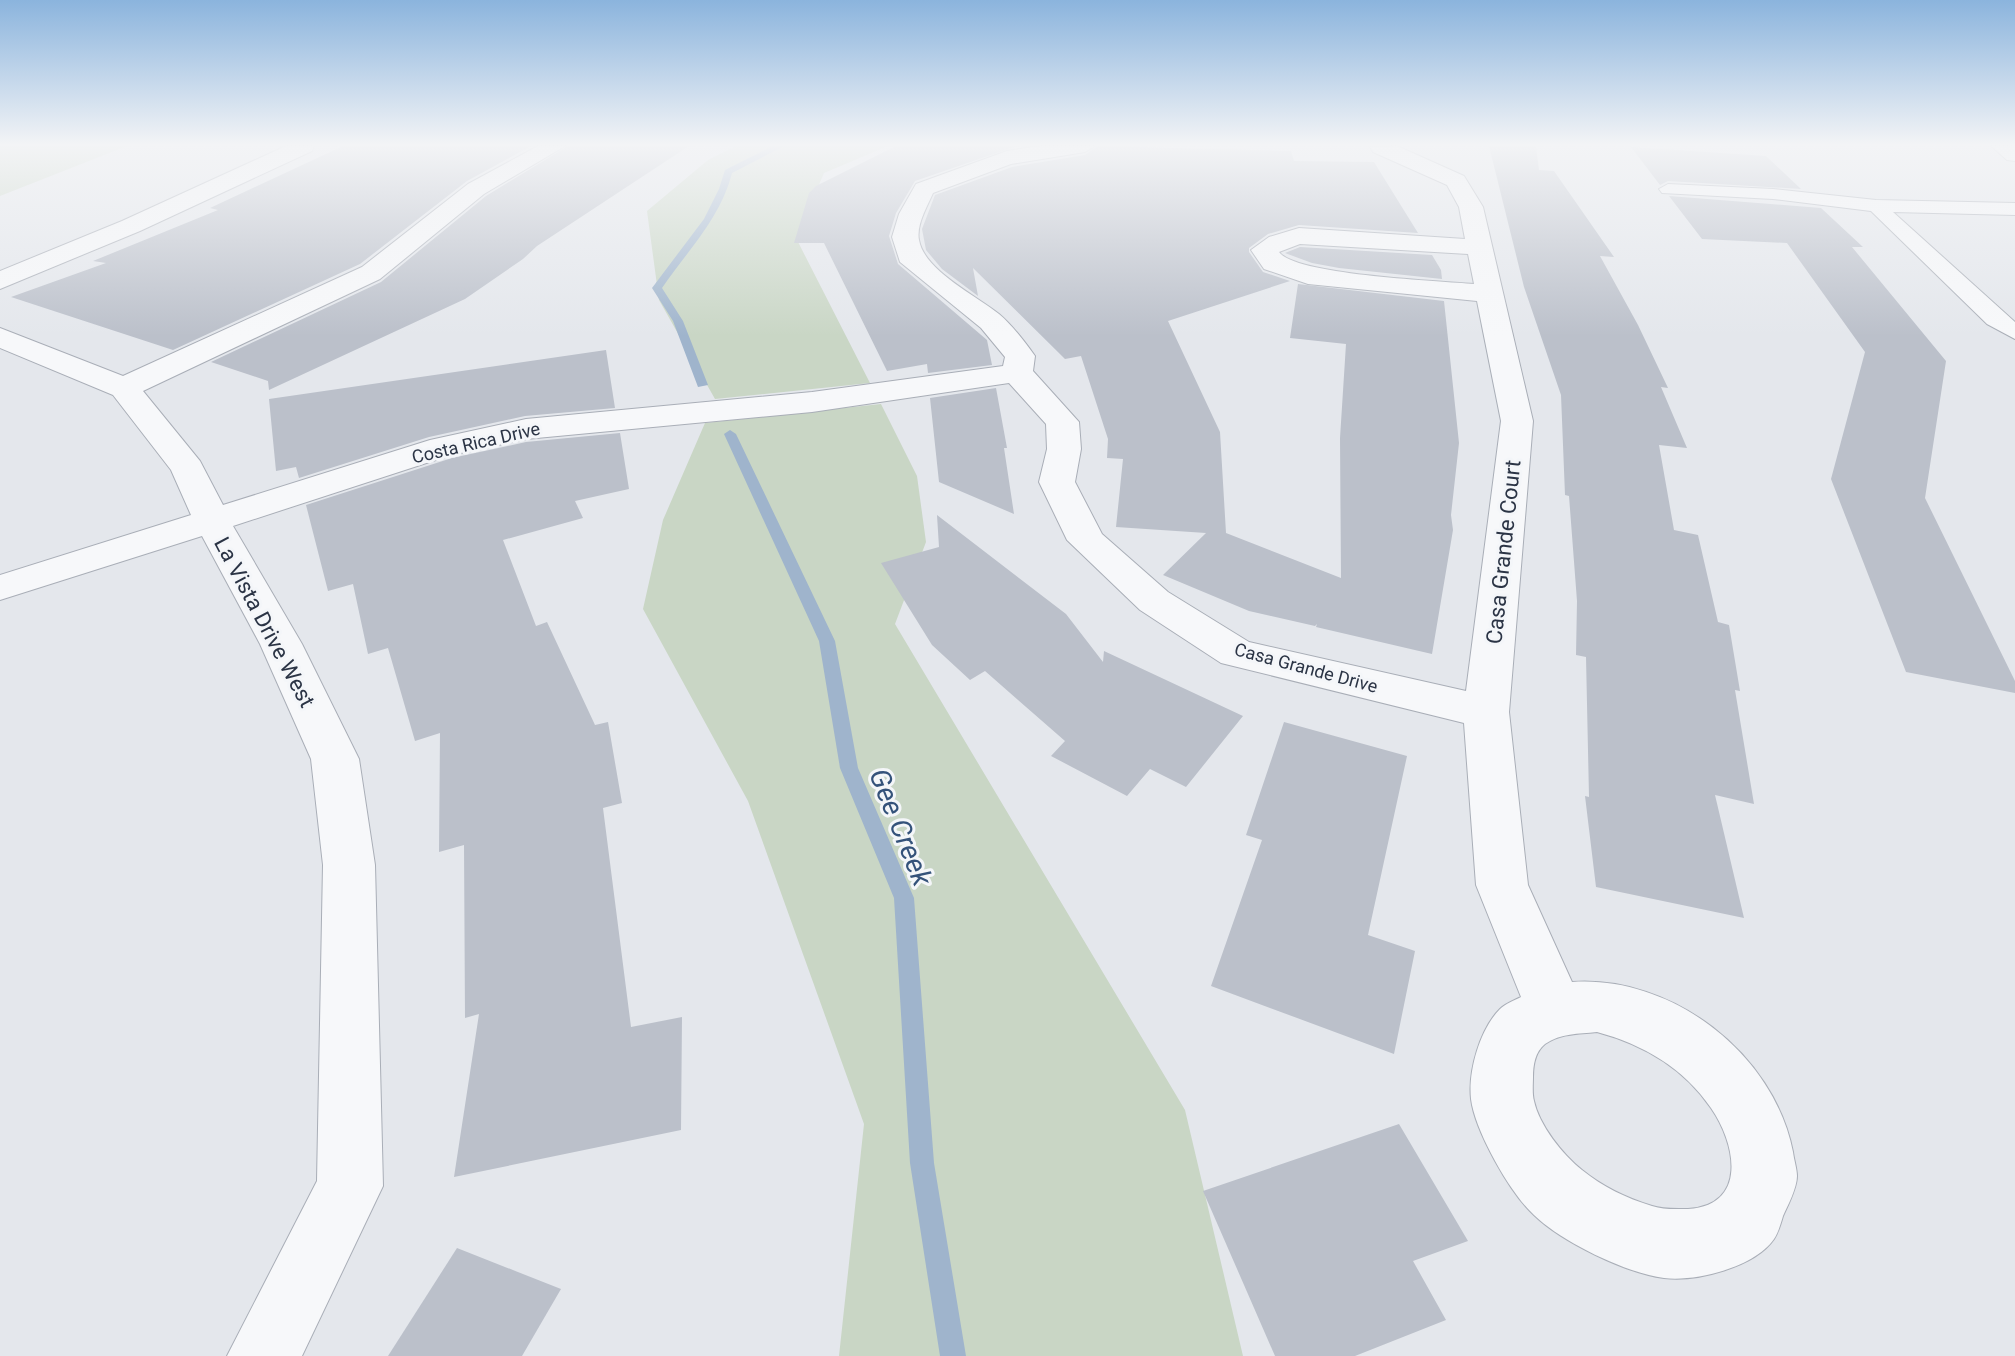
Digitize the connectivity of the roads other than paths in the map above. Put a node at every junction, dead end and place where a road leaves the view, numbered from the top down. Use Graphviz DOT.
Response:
graph roads {
  1 [pos="167,209"];
  2 [pos="451,209"];
  3 [pos="913,209"];
  4 [pos="1471,209"];
  5 [pos="1879,209"];
  6 [pos="1479,247"];
  7 [pos="0,281"];
  8 [pos="1489,294"];
  9 [pos="2015,332"];
  10 [pos="2,339"];
  11 [pos="1017,373"];
  12 [pos="124,388"];
  13 [pos="212,521"];
  14 [pos="0,588"];
  15 [pos="1486,712"];
  16 [pos="1555,1009"];
  17 [pos="264,1356"];
  1 -- 7 [label="street"];
  2 -- 12 [label="street"];
  3 -- 11 [label="street, Casa Grande Drive"];
  4 -- 6 [label="street, Casa Grande Court"];
  5 -- 9 [label="lane"];
  6 -- 8 [label="street, Casa Grande Court"];
  6 -- 8 [label="street"];
  8 -- 15 [label="street, Casa Grande Court"];
  10 -- 12 [label="street"];
  11 -- 13 [label="street, Costa Rica Drive"];
  11 -- 15 [label="street, Casa Grande Drive"];
  12 -- 13 [label="street, La Vista Drive West"];
  13 -- 14 [label="street, Costa Rica Drive"];
  13 -- 17 [label="street, La Vista Drive West"];
  15 -- 16 [label="street, Casa Grande Court"];
}
